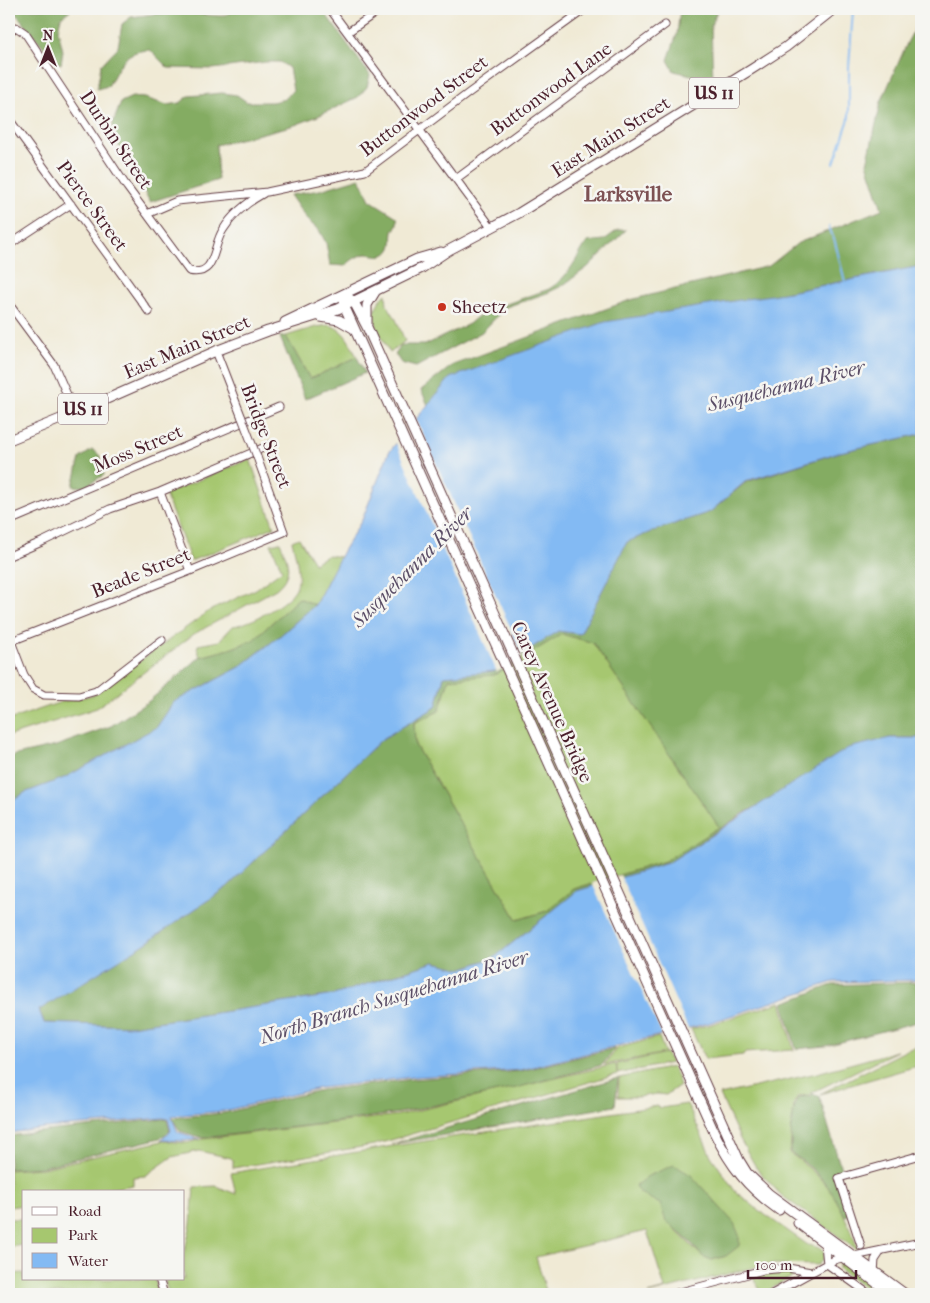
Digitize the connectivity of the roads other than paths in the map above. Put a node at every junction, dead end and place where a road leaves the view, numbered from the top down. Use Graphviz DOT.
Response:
graph roads {
  1 [pos="330,9"];
  2 [pos="381,9"];
  3 [pos="585,9"];
  4 [pos="834,9"];
  5 [pos="665,25"];
  6 [pos="9,32"];
  7 [pos="348,32"];
  8 [pos="9,119"];
  9 [pos="420,130"];
  10 [pos="456,179"];
  11 [pos="267,192"];
  12 [pos="71,204"];
  13 [pos="147,214"];
  14 [pos="492,228"];
  15 [pos="9,245"];
  16 [pos="449,250"];
  17 [pos="377,290"];
  18 [pos="345,294"];
  19 [pos="354,302"];
  20 [pos="9,304"];
  21 [pos="344,306"];
  22 [pos="149,312"];
  23 [pos="313,317"];
  24 [pos="368,328"];
  25 [pos="268,331"];
  26 [pos="356,332"];
  27 [pos="216,351"];
  28 [pos="279,408"];
  29 [pos="75,413"];
  30 [pos="9,440"];
  31 [pos="272,444"];
  32 [pos="160,492"];
  33 [pos="9,521"];
  34 [pos="284,532"];
  35 [pos="9,556"];
  36 [pos="190,571"];
  37 [pos="9,640"];
  38 [pos="162,640"];
  39 [pos="921,1155"];
  40 [pos="921,1242"];
  41 [pos="825,1244"];
  42 [pos="861,1246"];
  43 [pos="881,1251"];
  44 [pos="854,1256"];
  45 [pos="842,1258"];
  46 [pos="827,1264"];
  47 [pos="811,1272"];
  48 [pos="874,1272"];
  49 [pos="159,1280"];
  50 [pos="164,1294"];
  51 [pos="673,1294"];
  52 [pos="772,1294"];
  53 [pos="868,1294"];
  54 [pos="891,1294"];
  55 [pos="905,1294"];
  1 -- 7 [label="street"];
  2 -- 7 [label="street"];
  3 -- 9 [label="street, Buttonwood Street"];
  4 -- 14 [label="main road, East Main Street / US 11"];
  5 -- 10 [label="street, Buttonwood Lane"];
  6 -- 13 [label="street, Durbin Street"];
  7 -- 9 [label="street"];
  8 -- 12 [label="street, Pierce Street"];
  9 -- 10 [label="street"];
  9 -- 11 [label="street, Buttonwood Street"];
  10 -- 14 [label="street"];
  11 -- 13 [label="street, Buttonwood Street"];
  11 -- 13 [label="street, Durbin Street"];
  12 -- 15 [label="street"];
  12 -- 22 [label="street, Pierce Street"];
  14 -- 16 [label="main road, East Main Street / US 11"];
  16 -- 17 [label="main road, East Main Street / US 11"];
  16 -- 18 [label="main road, East Main Street / US 11"];
  17 -- 19 [label="main road, East Main Street / US 11"];
  17 -- 24 [label="main road"];
  18 -- 19 [label="main road"];
  18 -- 21 [label="main road"];
  18 -- 25 [label="main road, East Main Street / US 11"];
  19 -- 21 [label="main road, East Main Street / US 11"];
  19 -- 24 [label="main road, Carey Avenue Bridge"];
  20 -- 29 [label="street"];
  21 -- 23 [label="main road, East Main Street / US 11"];
  21 -- 26 [label="main road, Carey Avenue Bridge"];
  23 -- 25 [label="main road, East Main Street / US 11"];
  23 -- 26 [label="main road"];
  24 -- 44 [label="main road, Carey Avenue Bridge"];
  25 -- 27 [label="main road, East Main Street / US 11"];
  26 -- 41 [label="main road, Carey Avenue Bridge"];
  27 -- 29 [label="main road, East Main Street / US 11"];
  27 -- 34 [label="street, Bridge Street, bridge"];
  28 -- 33 [label="street, Moss Street"];
  29 -- 30 [label="main road, East Main Street / US 11"];
  31 -- 32 [label="street"];
  32 -- 35 [label="street"];
  32 -- 36 [label="street"];
  34 -- 36 [label="street, Beade Street"];
  36 -- 37 [label="street, Beade Street"];
  37 -- 38 [label="street"];
  39 -- 42 [label="street"];
  40 -- 43 [label="street"];
  41 -- 45 [label="main road, Carey Avenue Bridge"];
  41 -- 46 [label="street"];
  43 -- 44 [label="street"];
  43 -- 48 [label="street"];
  44 -- 48 [label="main road, Carey Avenue Bridge"];
  45 -- 46 [label="street"];
  45 -- 54 [label="main road, Carey Avenue Bridge"];
  46 -- 47 [label="street"];
  46 -- 53 [label="street"];
  47 -- 51 [label="street"];
  47 -- 52 [label="street"];
  48 -- 55 [label="main road, Carey Avenue Bridge"];
  49 -- 50 [label="street"];
}
